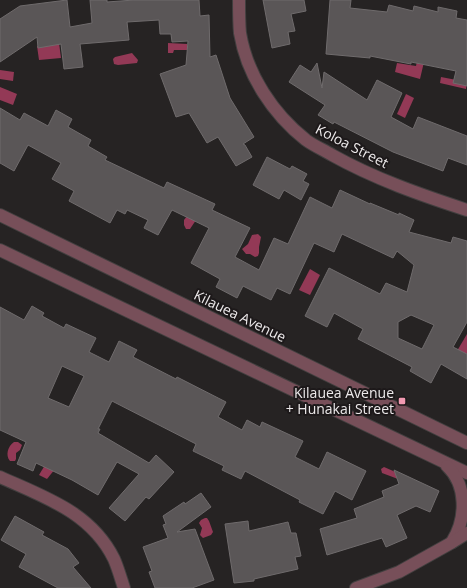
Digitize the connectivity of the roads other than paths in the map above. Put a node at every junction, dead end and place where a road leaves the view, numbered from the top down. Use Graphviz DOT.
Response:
graph roads {
  1 [pos="239,0"];
  2 [pos="467,210"];
  3 [pos="0,215"];
  4 [pos="0,250"];
  5 [pos="467,443"];
  6 [pos="443,462"];
  7 [pos="467,473"];
  8 [pos="0,477"];
  9 [pos="467,533"];
  10 [pos="451,543"];
  11 [pos="124,588"];
  12 [pos="356,588"];
  1 -- 2 [label="street, Koloa Street"];
  3 -- 5 [label="street, Kilauea Avenue"];
  4 -- 6 [label="street"];
  6 -- 7 [label="street"];
  6 -- 10 [label="street"];
  8 -- 11 [label="street"];
  9 -- 10 [label="street"];
  10 -- 12 [label="street"];
}
